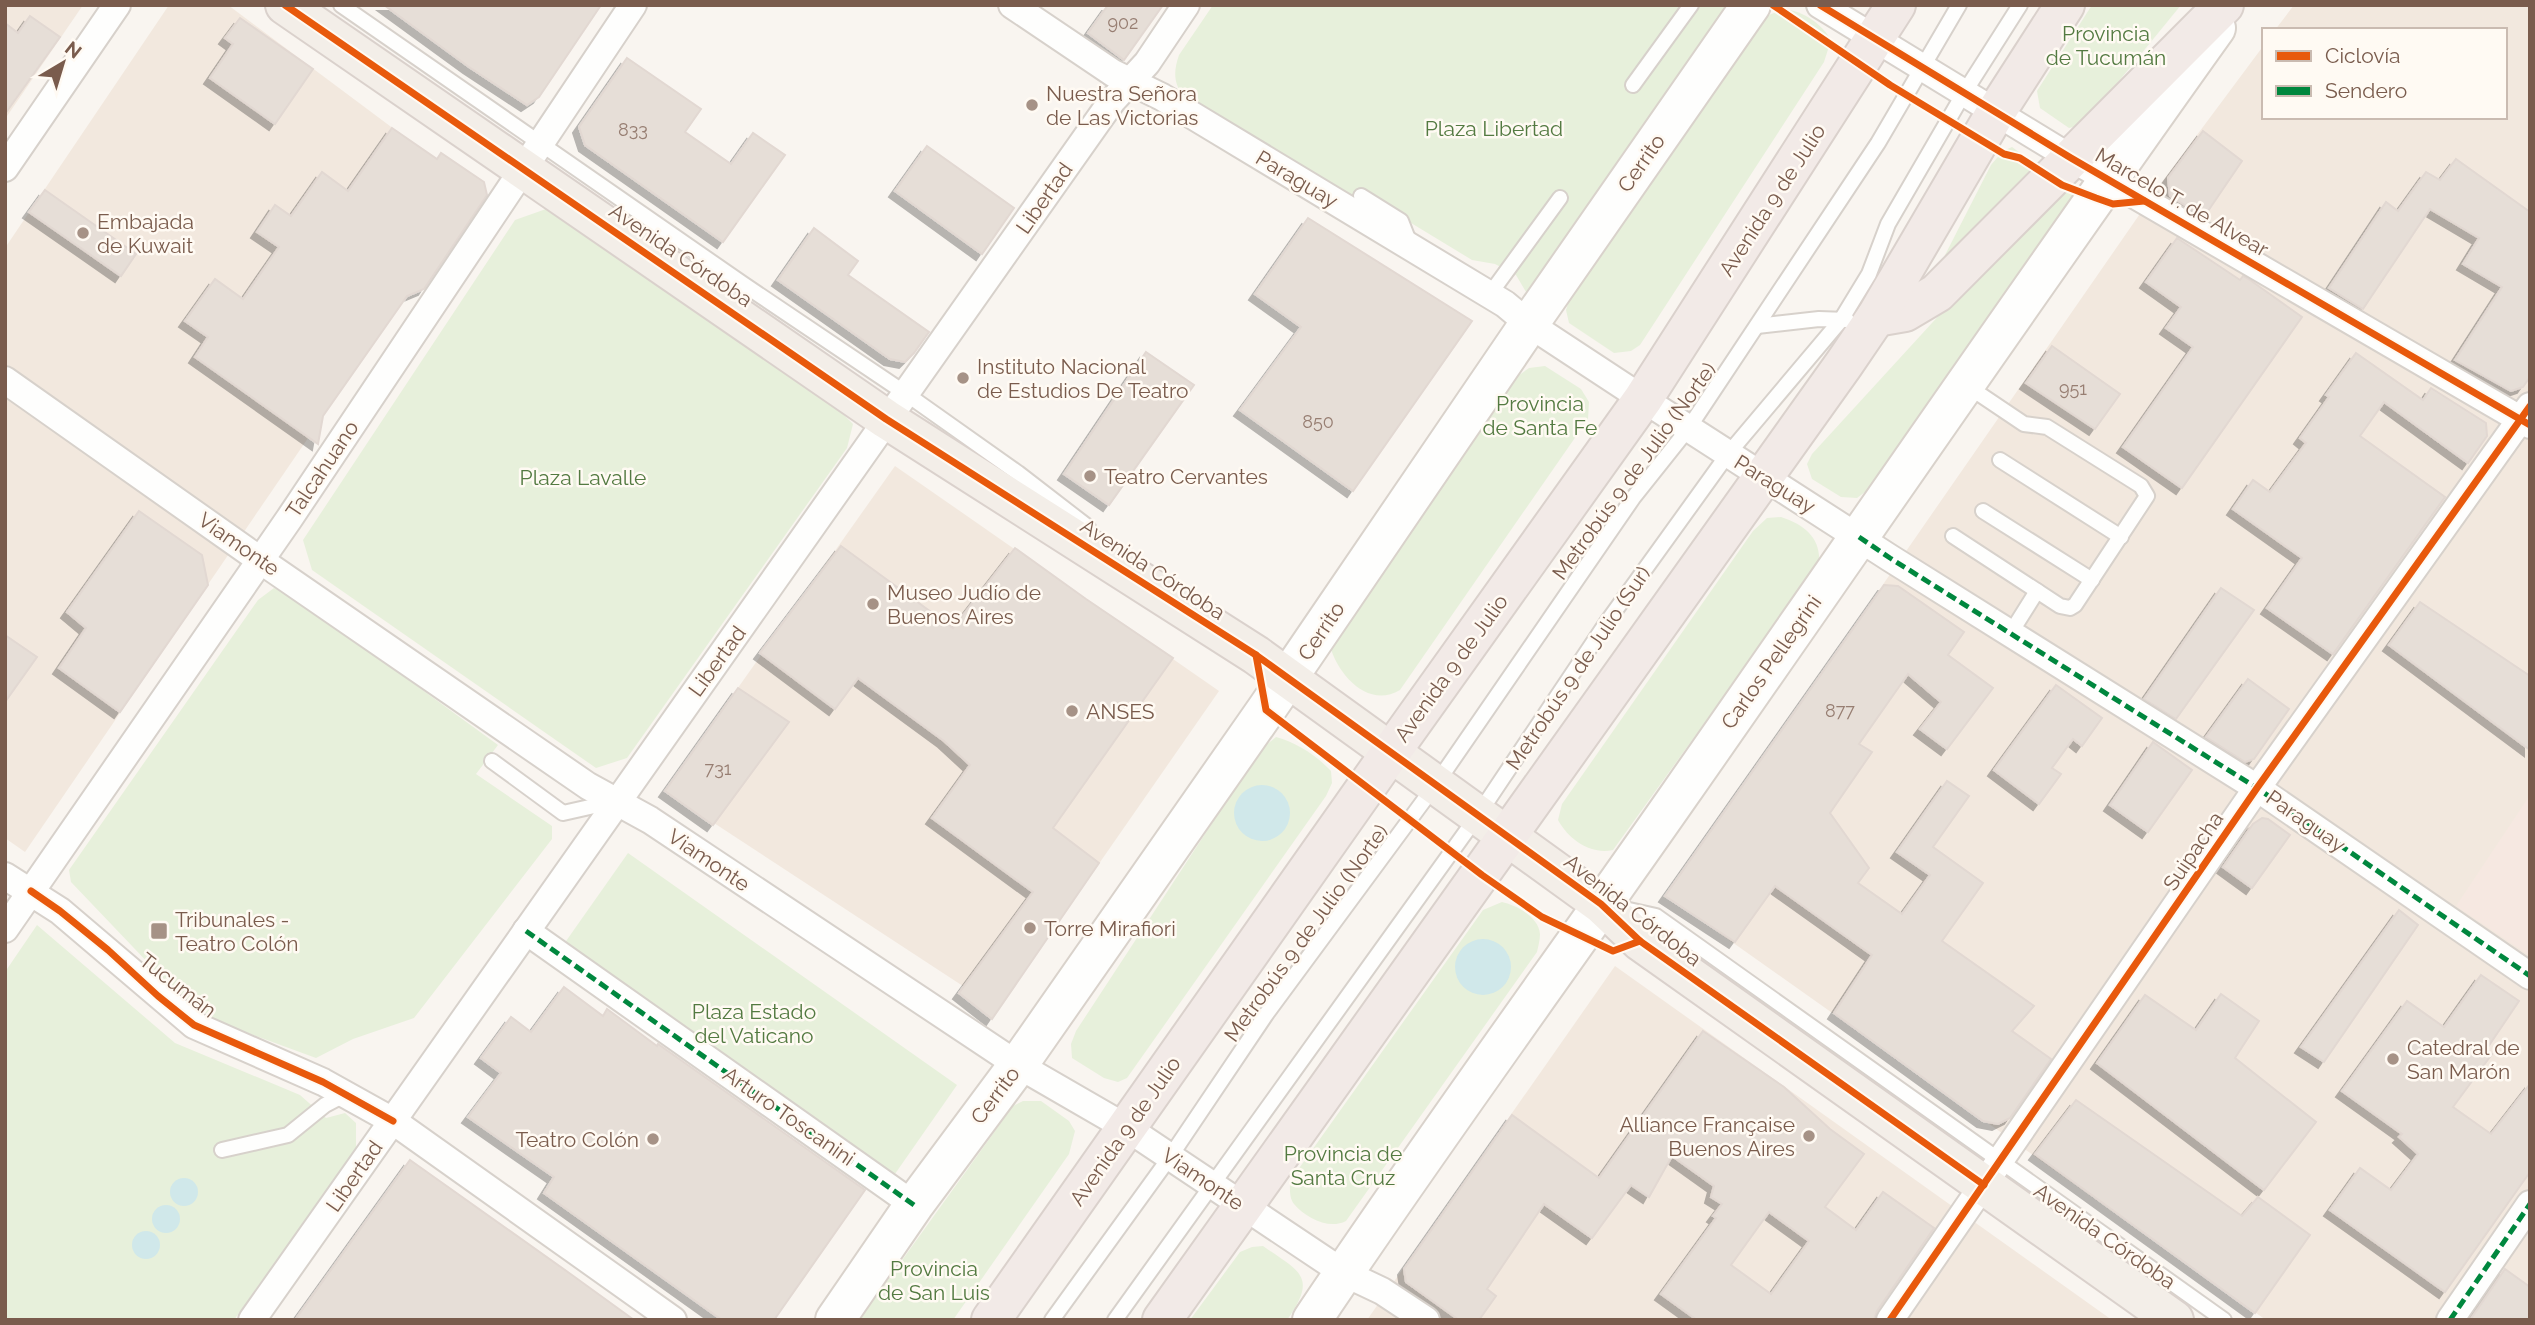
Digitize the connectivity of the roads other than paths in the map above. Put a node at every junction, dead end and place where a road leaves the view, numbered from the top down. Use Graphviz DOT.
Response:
graph roads {
  1 [pos="117,5"];
  2 [pos="285,5"];
  3 [pos="341,5"];
  4 [pos="633,5"];
  5 [pos="1012,5"];
  6 [pos="1186,5"];
  7 [pos="1691,5"];
  8 [pos="1751,5"];
  9 [pos="1820,5"];
  10 [pos="1896,5"];
  11 [pos="1959,5"];
  12 [pos="2020,5"];
  13 [pos="2065,5"];
  14 [pos="2224,5"];
  15 [pos="2231,5"];
  16 [pos="1875,38"];
  17 [pos="1923,67"];
  18 [pos="1130,81"];
  19 [pos="1633,85"];
  20 [pos="1964,93"];
  21 [pos="1996,112"];
  22 [pos="531,156"];
  23 [pos="2071,158"];
  24 [pos="5,168"];
  25 [pos="2109,180"];
  26 [pos="1361,196"];
  27 [pos="1560,198"];
  28 [pos="1412,248"];
  29 [pos="1490,294"];
  30 [pos="1859,318"];
  31 [pos="1529,324"];
  32 [pos="1757,326"];
  33 [pos="5,380"];
  34 [pos="1965,384"];
  35 [pos="1643,400"];
  36 [pos="883,403"];
  37 [pos="2527,417"];
  38 [pos="1688,429"];
  39 [pos="1728,454"];
  40 [pos="2000,460"];
  41 [pos="1764,477"];
  42 [pos="1983,511"];
  43 [pos="1099,535"];
  44 [pos="1953,536"];
  45 [pos="1859,537"];
  46 [pos="2121,537"];
  47 [pos="1120,551"];
  48 [pos="260,560"];
  49 [pos="2092,580"];
  50 [pos="2037,591"];
  51 [pos="2010,634"];
  52 [pos="1256,655"];
  53 [pos="1288,678"];
  54 [pos="1391,752"];
  55 [pos="492,761"];
  56 [pos="1436,784"];
  57 [pos="2258,788"];
  58 [pos="617,800"];
  59 [pos="1478,815"];
  60 [pos="1508,838"];
  61 [pos="5,876"];
  62 [pos="31,891"];
  63 [pos="1601,904"];
  64 [pos="5,929"];
  65 [pos="526,931"];
  66 [pos="2530,976"];
  67 [pos="1018,1065"];
  68 [pos="346,1094"];
  69 [pos="393,1121"];
  70 [pos="1127,1128"];
  71 [pos="222,1150"];
  72 [pos="1170,1157"];
  73 [pos="1993,1173"];
  74 [pos="1227,1195"];
  75 [pos="2530,1204"];
  76 [pos="914,1205"];
  77 [pos="1344,1273"];
  78 [pos="252,1320"];
  79 [pos="673,1320"];
  80 [pos="835,1320"];
  81 [pos="991,1320"];
  82 [pos="1052,1320"];
  83 [pos="1115,1320"];
  84 [pos="1163,1320"];
  85 [pos="1312,1320"];
  86 [pos="1426,1320"];
  87 [pos="1890,1320"];
  88 [pos="2174,1320"];
  89 [pos="2224,1320"];
  90 [pos="2449,1320"];
  1 -- 24 [label="street"];
  2 -- 22 [label="main road, Avenida Córdoba"];
  3 -- 22 [label="lane, Avenida Córdoba"];
  4 -- 22 [label="street, Talcahuano"];
  5 -- 18 [label="street, Paraguay"];
  6 -- 18 [label="street, Libertad"];
  7 -- 19 [label="lane"];
  8 -- 31 [label="street, Cerrito"];
  9 -- 16 [label="street, Marcelo T. de Alvear"];
  10 -- 16 [label="highway, Avenida 9 de Julio"];
  11 -- 17 [label="lane, Metrobús 9 de Julio (Norte)"];
  12 -- 20 [label="lane, Metrobús 9 de Julio (Sur)"];
  13 -- 21 [label="highway"];
  14 -- 23 [label="highway"];
  15 -- 25 [label="street, Carlos Pellegrini"];
  16 -- 17 [label="street, Marcelo T. de Alvear"];
  16 -- 35 [label="highway, Avenida 9 de Julio"];
  17 -- 20 [label="street, Marcelo T. de Alvear"];
  17 -- 32 [label="lane, Metrobús 9 de Julio (Norte)"];
  18 -- 28 [label="street, Paraguay"];
  18 -- 36 [label="street, Libertad"];
  20 -- 21 [label="street, Marcelo T. de Alvear"];
  20 -- 30 [label="lane, Metrobús 9 de Julio (Sur)"];
  21 -- 23 [label="street, Marcelo T. de Alvear"];
  21 -- 30 [label="highway"];
  22 -- 36 [label="main road, Avenida Córdoba"];
  22 -- 48 [label="street, Talcahuano"];
  23 -- 25 [label="street, Marcelo T. de Alvear"];
  23 -- 30 [label="highway"];
  25 -- 34 [label="street, Carlos Pellegrini"];
  25 -- 37 [label="street, Marcelo T. de Alvear"];
  26 -- 28 [label="lane"];
  27 -- 29 [label="lane"];
  28 -- 29 [label="street, Paraguay"];
  29 -- 31 [label="street, Paraguay"];
  30 -- 32 [label="lane"];
  30 -- 39 [label="lane, Metrobús 9 de Julio (Sur)"];
  30 -- 41 [label="highway"];
  31 -- 35 [label="street, Paraguay"];
  31 -- 53 [label="street, Cerrito"];
  32 -- 38 [label="lane, Metrobús 9 de Julio (Norte)"];
  33 -- 48 [label="street, Viamonte"];
  34 -- 45 [label="street, Carlos Pellegrini"];
  34 -- 46 [label="lane"];
  35 -- 38 [label="street, Paraguay"];
  35 -- 54 [label="highway, Avenida 9 de Julio"];
  36 -- 43 [label="lane, Avenida Córdoba"];
  36 -- 52 [label="main road, Avenida Córdoba"];
  36 -- 58 [label="street, Libertad"];
  37 -- 57 [label="street, Suipacha"];
  38 -- 39 [label="street, Paraguay"];
  38 -- 56 [label="lane, Metrobús 9 de Julio (Norte)"];
  39 -- 41 [label="street, Paraguay"];
  39 -- 59 [label="lane, Metrobús 9 de Julio (Sur)"];
  40 -- 46 [label="lane"];
  41 -- 45 [label="street, Paraguay"];
  41 -- 60 [label="highway"];
  42 -- 49 [label="lane"];
  44 -- 50 [label="lane"];
  45 -- 51 [label="street, Paraguay"];
  45 -- 63 [label="street, Carlos Pellegrini"];
  46 -- 49 [label="lane"];
  47 -- 52 [label="lane, Avenida Córdoba"];
  48 -- 58 [label="street, Viamonte"];
  48 -- 62 [label="street, Talcahuano"];
  49 -- 50 [label="lane"];
  50 -- 51 [label="lane"];
  51 -- 57 [label="street, Paraguay"];
  52 -- 53 [label="main road, Avenida Córdoba"];
  53 -- 54 [label="main road, Avenida Córdoba"];
  53 -- 67 [label="street, Cerrito"];
  54 -- 56 [label="main road, Avenida Córdoba"];
  54 -- 70 [label="highway, Avenida 9 de Julio"];
  55 -- 58 [label="lane"];
  56 -- 59 [label="main road, Avenida Córdoba"];
  56 -- 72 [label="lane, Metrobús 9 de Julio (Norte)"];
  57 -- 66 [label="street, Paraguay"];
  57 -- 73 [label="street, Suipacha"];
  58 -- 65 [label="street, Libertad"];
  58 -- 67 [label="street, Viamonte"];
  59 -- 60 [label="main road, Avenida Córdoba"];
  59 -- 74 [label="lane, Metrobús 9 de Julio (Sur)"];
  60 -- 63 [label="main road, Avenida Córdoba"];
  60 -- 74 [label="highway"];
  61 -- 62 [label="street, Tucumán"];
  62 -- 64 [label="street, Talcahuano"];
  62 -- 68 [label="street, Tucumán"];
  63 -- 73 [label="main road, Avenida Córdoba"];
  63 -- 77 [label="street, Carlos Pellegrini"];
  65 -- 69 [label="street, Libertad"];
  65 -- 76 [label="street, Arturo Toscanini"];
  67 -- 70 [label="street, Viamonte"];
  67 -- 76 [label="street, Cerrito"];
  68 -- 69 [label="street, Tucumán"];
  68 -- 71 [label="lane"];
  69 -- 78 [label="street, Libertad"];
  69 -- 79 [label="street, Tucumán"];
  70 -- 72 [label="street, Viamonte"];
  70 -- 81 [label="highway, Avenida 9 de Julio"];
  72 -- 74 [label="street, Viamonte"];
  72 -- 82 [label="lane, Metrobús 9 de Julio (Norte)"];
  73 -- 87 [label="street, Suipacha"];
  73 -- 88 [label="main road, Avenida Córdoba"];
  73 -- 89 [label="lane, Avenida Córdoba"];
  74 -- 77 [label="street, Viamonte"];
  74 -- 83 [label="lane, Metrobús 9 de Julio (Sur)"];
  74 -- 84 [label="highway"];
  75 -- 90 [label="street"];
  76 -- 80 [label="street, Cerrito"];
  77 -- 85 [label="street, Carlos Pellegrini"];
  77 -- 86 [label="street, Viamonte"];
}
